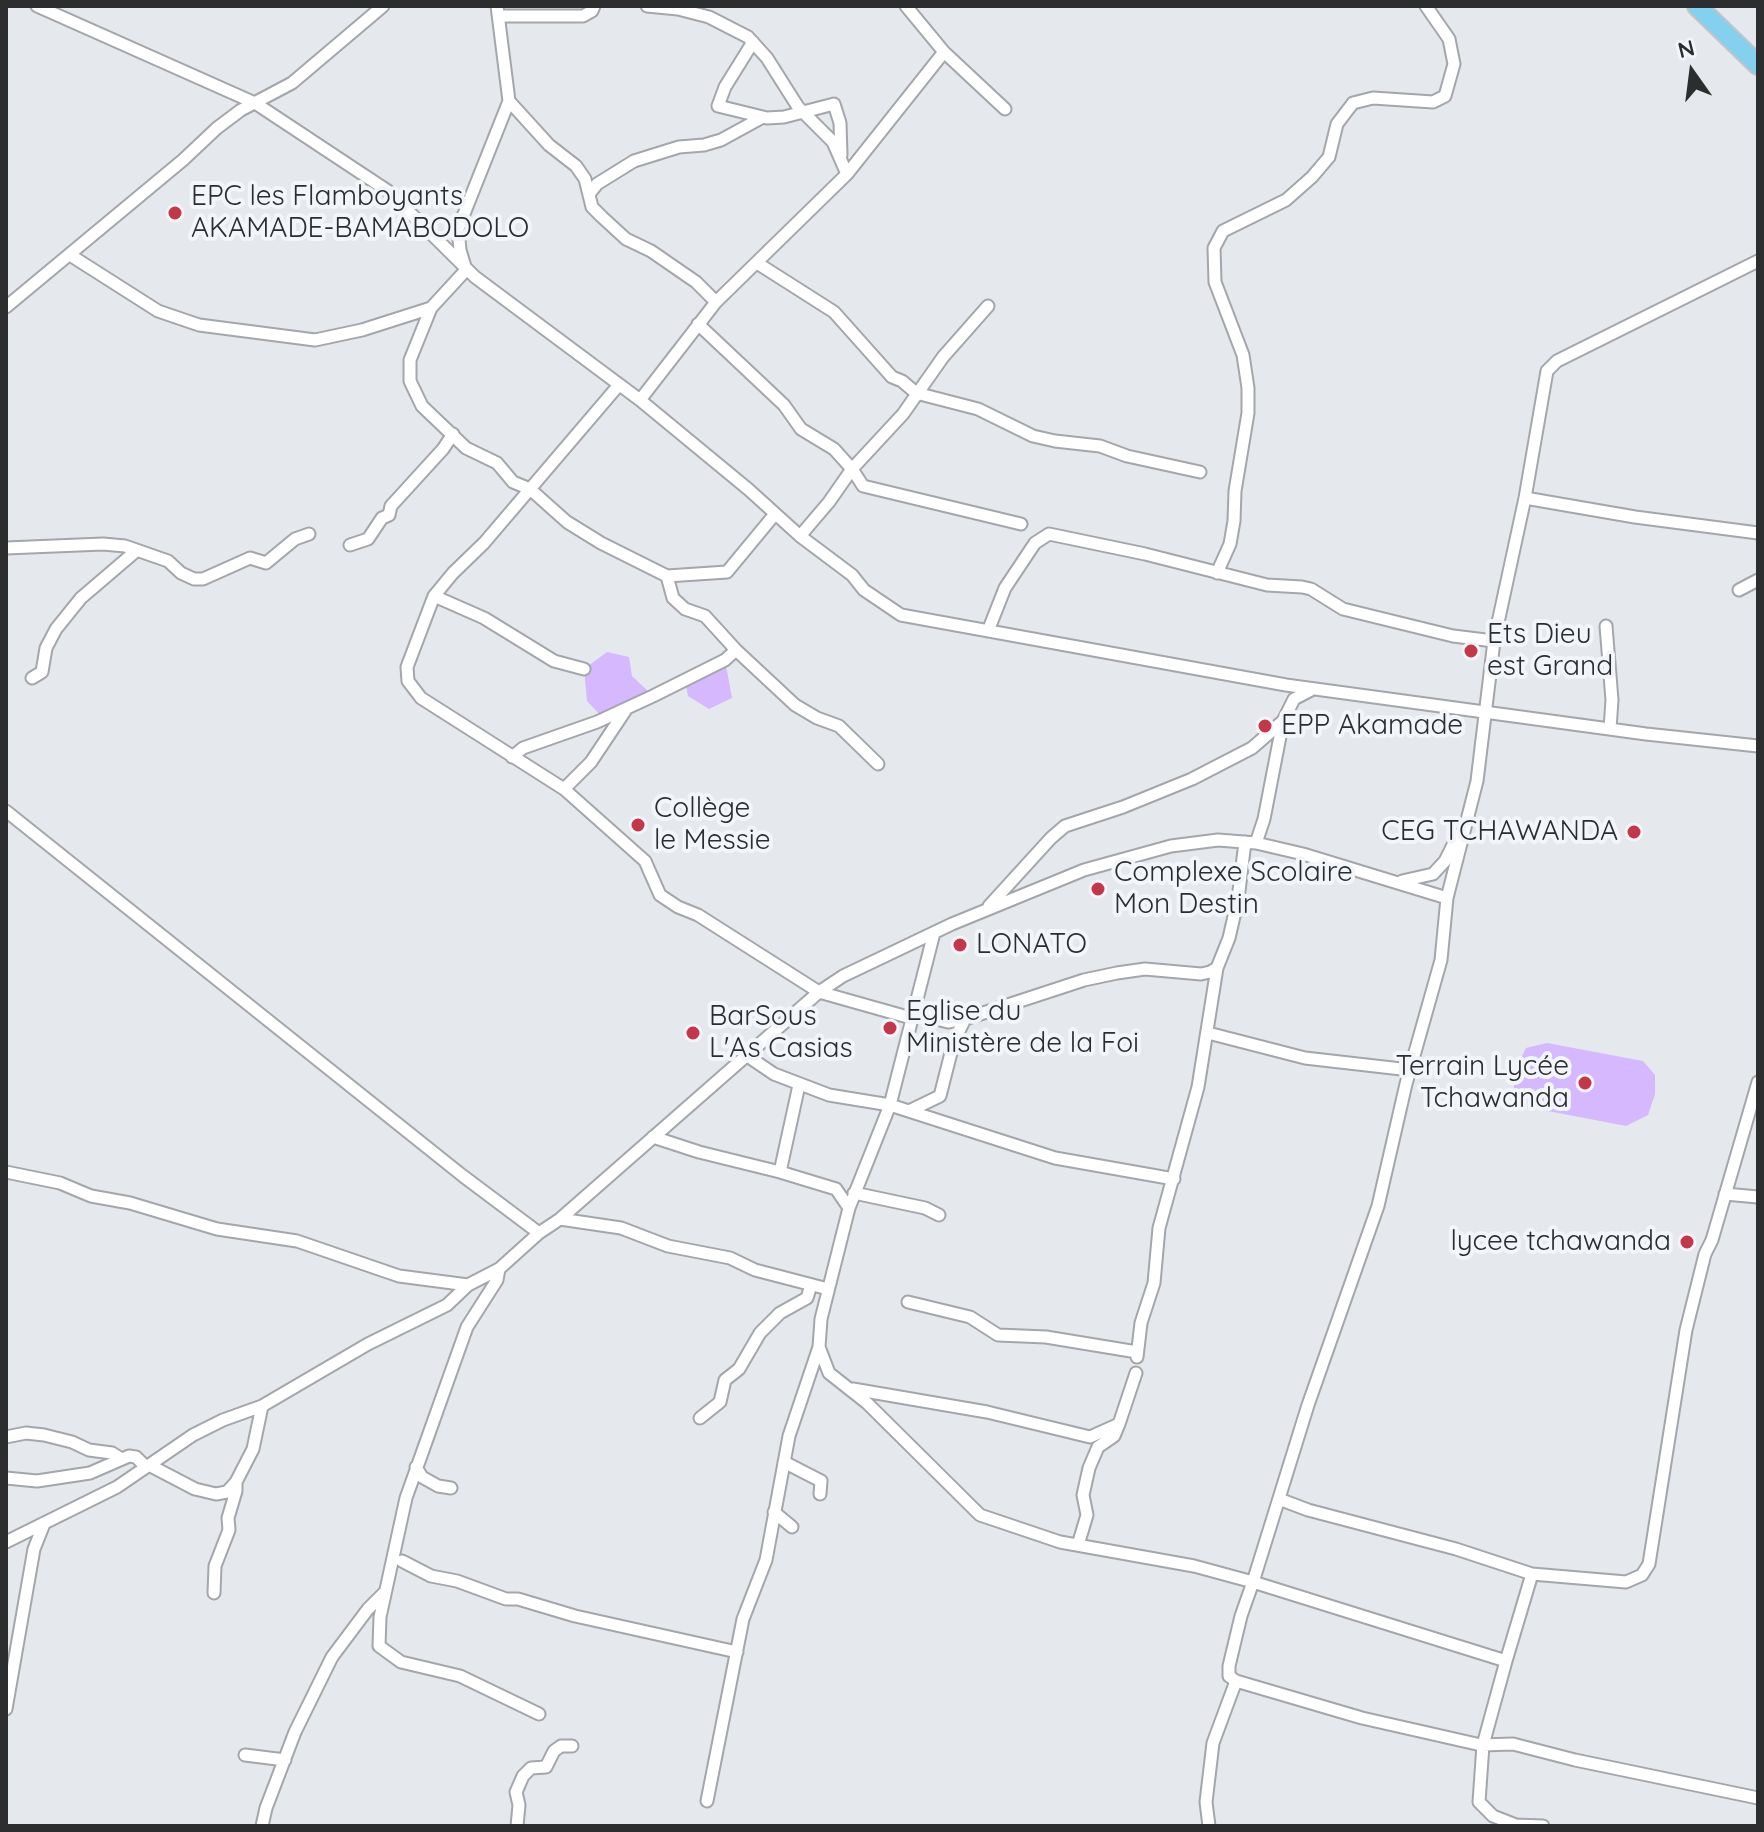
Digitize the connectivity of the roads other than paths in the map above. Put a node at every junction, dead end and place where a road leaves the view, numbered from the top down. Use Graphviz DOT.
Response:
graph roads {
  1 [pos="37,6"];
  2 [pos="383,6"];
  3 [pos="594,6"];
  4 [pos="647,6"];
  5 [pos="906,6"];
  6 [pos="1426,6"];
  7 [pos="1697,6"];
  8 [pos="676,8"];
  9 [pos="498,11"];
  10 [pos="753,42"];
  11 [pos="944,52"];
  12 [pos="1758,65"];
  13 [pos="509,101"];
  14 [pos="255,103"];
  15 [pos="1005,109"];
  16 [pos="803,111"];
  17 [pos="763,117"];
  18 [pos="840,160"];
  19 [pos="847,174"];
  20 [pos="589,194"];
  21 [pos="70,255"];
  22 [pos="1758,261"];
  23 [pos="757,263"];
  24 [pos="466,270"];
  25 [pos="716,302"];
  26 [pos="988,306"];
  27 [pos="6,307"];
  28 [pos="431,308"];
  29 [pos="698,324"];
  30 [pos="618,386"];
  31 [pos="916,393"];
  32 [pos="640,400"];
  33 [pos="453,434"];
  34 [pos="852,469"];
  35 [pos="1200,472"];
  36 [pos="530,489"];
  37 [pos="1525,498"];
  38 [pos="775,514"];
  39 [pos="1021,524"];
  40 [pos="1758,533"];
  41 [pos="309,534"];
  42 [pos="800,536"];
  43 [pos="350,545"];
  44 [pos="6,548"];
  45 [pos="136,551"];
  46 [pos="1217,573"];
  47 [pos="667,576"];
  48 [pos="1758,580"];
  49 [pos="1739,590"];
  50 [pos="434,596"];
  51 [pos="1606,626"];
  52 [pos="988,631"];
  53 [pos="1494,641"];
  54 [pos="736,650"];
  55 [pos="584,669"];
  56 [pos="32,678"];
  57 [pos="1313,689"];
  58 [pos="626,708"];
  59 [pos="1487,712"];
  60 [pos="1283,721"];
  61 [pos="1610,729"];
  62 [pos="1758,746"];
  63 [pos="512,757"];
  64 [pos="878,764"];
  65 [pos="564,789"];
  66 [pos="6,811"];
  67 [pos="1463,829"];
  68 [pos="1250,843"];
  69 [pos="1390,881"];
  70 [pos="1447,898"];
  71 [pos="986,910"];
  72 [pos="934,933"];
  73 [pos="913,942"];
  74 [pos="926,964"];
  75 [pos="1217,968"];
  76 [pos="819,992"];
  77 [pos="913,1013"];
  78 [pos="965,1019"];
  79 [pos="1208,1033"];
  80 [pos="746,1055"];
  81 [pos="1410,1070"];
  82 [pos="1758,1082"];
  83 [pos="799,1085"];
  84 [pos="940,1096"];
  85 [pos="890,1105"];
  86 [pos="909,1111"];
  87 [pos="951,1124"];
  88 [pos="653,1137"];
  89 [pos="6,1172"];
  90 [pos="780,1172"];
  91 [pos="1174,1179"];
  92 [pos="836,1189"];
  93 [pos="856,1189"];
  94 [pos="1725,1194"];
  95 [pos="1758,1197"];
  96 [pos="849,1208"];
  97 [pos="939,1215"];
  98 [pos="560,1219"];
  99 [pos="539,1233"];
  100 [pos="499,1269"];
  101 [pos="468,1285"];
  102 [pos="811,1285"];
  103 [pos="828,1289"];
  104 [pos="908,1302"];
  105 [pos="819,1347"];
  106 [pos="1136,1373"];
  107 [pos="852,1389"];
  108 [pos="262,1406"];
  109 [pos="700,1418"];
  110 [pos="1119,1424"];
  111 [pos="6,1437"];
  112 [pos="120,1458"];
  113 [pos="784,1462"];
  114 [pos="148,1466"];
  115 [pos="416,1467"];
  116 [pos="6,1478"];
  117 [pos="236,1482"];
  118 [pos="451,1488"];
  119 [pos="820,1494"];
  120 [pos="1279,1499"];
  121 [pos="774,1512"];
  122 [pos="44,1524"];
  123 [pos="792,1527"];
  124 [pos="12,1532"];
  125 [pos="6,1542"];
  126 [pos="1078,1545"];
  127 [pos="402,1561"];
  128 [pos="1532,1574"];
  129 [pos="1253,1582"];
  130 [pos="385,1591"];
  131 [pos="214,1593"];
  132 [pos="737,1652"];
  133 [pos="1506,1661"];
  134 [pos="1236,1681"];
  135 [pos="6,1709"];
  136 [pos="539,1714"];
  137 [pos="1483,1745"];
  138 [pos="572,1746"];
  139 [pos="245,1755"];
  140 [pos="285,1760"];
  141 [pos="1758,1798"];
  142 [pos="707,1801"];
  143 [pos="262,1826"];
  144 [pos="517,1826"];
  145 [pos="1209,1826"];
  146 [pos="1543,1826"];
  1 -- 14 [label="street"];
  2 -- 14 [label="street"];
  3 -- 9 [label="street"];
  4 -- 8 [label="street"];
  5 -- 11 [label="street"];
  6 -- 46 [label="street"];
  7 -- 12 [label="main road"];
  8 -- 10 [label="street"];
  9 -- 13 [label="street"];
  10 -- 16 [label="street"];
  10 -- 17 [label="street"];
  11 -- 15 [label="street"];
  11 -- 19 [label="street"];
  13 -- 20 [label="street"];
  13 -- 24 [label="street"];
  14 -- 21 [label="street"];
  14 -- 24 [label="street"];
  16 -- 17 [label="street"];
  16 -- 18 [label="street"];
  16 -- 18 [label="street"];
  17 -- 20 [label="street"];
  18 -- 19 [label="street"];
  19 -- 23 [label="street"];
  20 -- 25 [label="street"];
  21 -- 27 [label="street"];
  21 -- 28 [label="street"];
  22 -- 37 [label="street"];
  23 -- 25 [label="street"];
  23 -- 31 [label="street"];
  24 -- 28 [label="street"];
  24 -- 30 [label="street"];
  25 -- 29 [label="street"];
  26 -- 31 [label="street"];
  28 -- 33 [label="street"];
  29 -- 32 [label="street"];
  29 -- 34 [label="street"];
  30 -- 32 [label="street"];
  30 -- 36 [label="street"];
  31 -- 34 [label="street"];
  31 -- 35 [label="street"];
  32 -- 38 [label="street"];
  33 -- 36 [label="street"];
  33 -- 43 [label="street"];
  34 -- 39 [label="street"];
  34 -- 42 [label="street"];
  36 -- 47 [label="street"];
  36 -- 50 [label="street"];
  37 -- 40 [label="street"];
  37 -- 53 [label="street"];
  38 -- 42 [label="street"];
  38 -- 47 [label="street"];
  41 -- 45 [label="street"];
  42 -- 52 [label="street"];
  44 -- 45 [label="street"];
  45 -- 56 [label="street"];
  46 -- 52 [label="street"];
  46 -- 53 [label="street"];
  47 -- 54 [label="street"];
  48 -- 49 [label="street"];
  50 -- 55 [label="street"];
  50 -- 63 [label="street"];
  51 -- 61 [label="street"];
  52 -- 57 [label="street"];
  53 -- 59 [label="street"];
  54 -- 58 [label="street"];
  54 -- 64 [label="street"];
  57 -- 59 [label="street"];
  57 -- 60 [label="street"];
  58 -- 63 [label="street"];
  58 -- 65 [label="street"];
  59 -- 61 [label="street"];
  59 -- 67 [label="street"];
  60 -- 68 [label="street"];
  60 -- 71 [label="street"];
  61 -- 62 [label="street"];
  63 -- 65 [label="street"];
  65 -- 76 [label="street"];
  66 -- 99 [label="street"];
  67 -- 69 [label="street"];
  67 -- 70 [label="street"];
  68 -- 69 [label="street"];
  68 -- 71 [label="street"];
  68 -- 75 [label="street"];
  69 -- 70 [label="street"];
  70 -- 81 [label="street"];
  71 -- 72 [label="street"];
  72 -- 73 [label="street"];
  72 -- 74 [label="street"];
  73 -- 74 [label="street"];
  73 -- 76 [label="street"];
  74 -- 77 [label="street"];
  75 -- 78 [label="street"];
  75 -- 79 [label="street"];
  76 -- 77 [label="street"];
  76 -- 80 [label="street"];
  77 -- 78 [label="street"];
  77 -- 85 [label="street"];
  78 -- 84 [label="street"];
  79 -- 81 [label="street"];
  79 -- 91 [label="street"];
  80 -- 83 [label="street"];
  80 -- 88 [label="street"];
  81 -- 120 [label="street"];
  82 -- 94 [label="street"];
  83 -- 85 [label="street"];
  83 -- 90 [label="street"];
  84 -- 86 [label="street"];
  84 -- 87 [label="street"];
  85 -- 86 [label="street"];
  85 -- 93 [label="street"];
  86 -- 87 [label="street"];
  87 -- 91 [label="street"];
  88 -- 90 [label="street"];
  88 -- 98 [label="street"];
  89 -- 101 [label="street"];
  90 -- 92 [label="street"];
  91 -- 104 [label="street"];
  92 -- 93 [label="street"];
  92 -- 96 [label="street"];
  93 -- 96 [label="street"];
  93 -- 97 [label="street"];
  94 -- 95 [label="street"];
  94 -- 128 [label="street"];
  96 -- 103 [label="street"];
  98 -- 99 [label="street"];
  98 -- 102 [label="street"];
  99 -- 100 [label="street"];
  100 -- 101 [label="street"];
  100 -- 115 [label="street"];
  101 -- 108 [label="street"];
  102 -- 103 [label="street"];
  102 -- 109 [label="street"];
  103 -- 105 [label="street"];
  105 -- 107 [label="street"];
  105 -- 113 [label="street"];
  106 -- 110 [label="street"];
  107 -- 110 [label="street"];
  107 -- 126 [label="street"];
  108 -- 114 [label="street"];
  108 -- 117 [label="street"];
  110 -- 126 [label="street"];
  111 -- 112 [label="street"];
  112 -- 114 [label="street"];
  112 -- 116 [label="street"];
  113 -- 119 [label="street"];
  113 -- 121 [label="street"];
  114 -- 117 [label="street"];
  114 -- 122 [label="street"];
  115 -- 118 [label="street"];
  115 -- 130 [label="street"];
  117 -- 131 [label="street"];
  120 -- 128 [label="street"];
  120 -- 129 [label="street"];
  121 -- 123 [label="street"];
  121 -- 132 [label="street"];
  122 -- 124 [label="street"];
  122 -- 135 [label="street"];
  124 -- 125 [label="street"];
  126 -- 129 [label="street"];
  127 -- 132 [label="street"];
  128 -- 133 [label="street"];
  129 -- 133 [label="street"];
  129 -- 134 [label="street"];
  130 -- 136 [label="street"];
  130 -- 140 [label="street"];
  132 -- 142 [label="street"];
  133 -- 137 [label="street"];
  134 -- 137 [label="street"];
  134 -- 145 [label="street"];
  137 -- 141 [label="street"];
  137 -- 146 [label="street"];
  138 -- 144 [label="street"];
  139 -- 140 [label="street"];
  140 -- 143 [label="street"];
}
